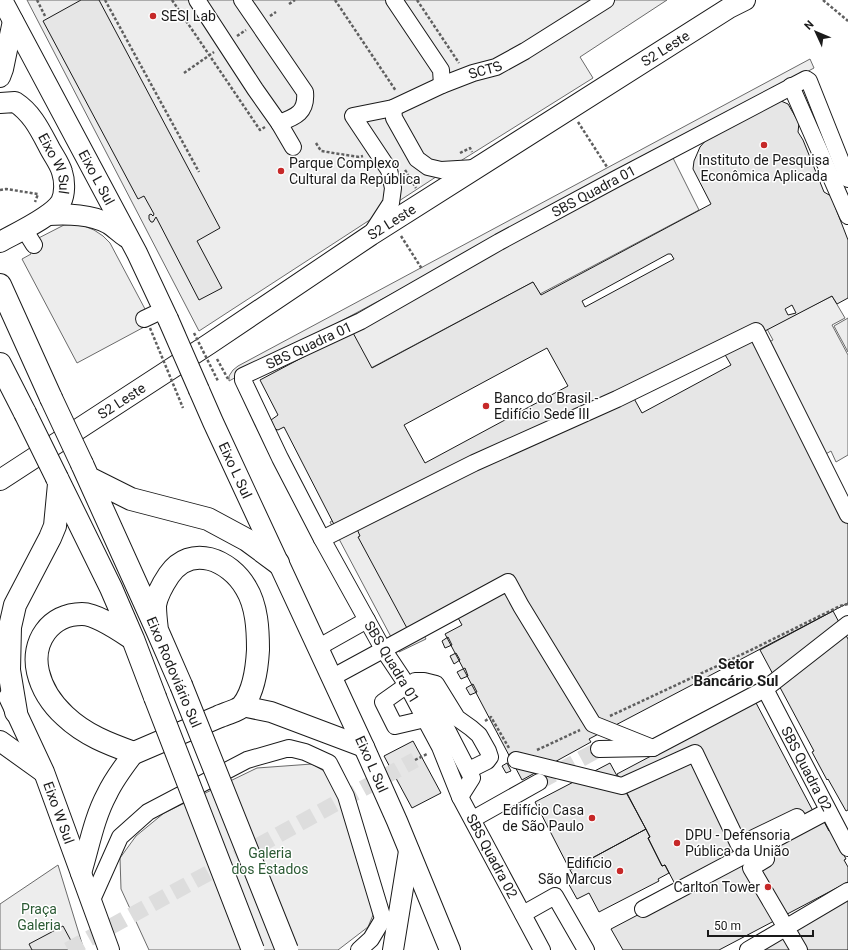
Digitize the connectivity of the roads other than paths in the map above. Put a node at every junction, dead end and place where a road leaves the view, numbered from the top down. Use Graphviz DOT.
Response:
graph roads {
  1 [pos="2,0"];
  2 [pos="197,0"];
  3 [pos="242,0"];
  4 [pos="394,0"];
  5 [pos="606,0"];
  6 [pos="737,3"];
  7 [pos="6,26"];
  8 [pos="0,77"];
  9 [pos="442,86"];
  10 [pos="791,86"];
  11 [pos="395,101"];
  12 [pos="0,103"];
  13 [pos="274,123"];
  14 [pos="292,147"];
  15 [pos="474,160"];
  16 [pos="848,179"];
  17 [pos="48,215"];
  18 [pos="848,216"];
  19 [pos="371,235"];
  20 [pos="129,240"];
  21 [pos="2,241"];
  22 [pos="0,285"];
  23 [pos="165,315"];
  24 [pos="147,323"];
  25 [pos="0,364"];
  26 [pos="85,471"];
  27 [pos="0,480"];
  28 [pos="58,481"];
  29 [pos="848,515"];
  30 [pos="322,539"];
  31 [pos="278,563"];
  32 [pos="367,620"];
  33 [pos="848,624"];
  34 [pos="157,630"];
  35 [pos="133,640"];
  36 [pos="319,647"];
  37 [pos="383,649"];
  38 [pos="333,677"];
  39 [pos="0,678"];
  40 [pos="405,683"];
  41 [pos="765,689"];
  42 [pos="242,706"];
  43 [pos="16,712"];
  44 [pos="425,719"];
  45 [pos="0,741"];
  46 [pos="364,747"];
  47 [pos="653,748"];
  48 [pos="599,749"];
  49 [pos="134,753"];
  50 [pos="516,760"];
  51 [pos="468,770"];
  52 [pos="44,772"];
  53 [pos="539,782"];
  54 [pos="460,797"];
  55 [pos="828,811"];
  56 [pos="797,817"];
  57 [pos="473,819"];
  58 [pos="753,838"];
  59 [pos="848,848"];
  60 [pos="409,852"];
  61 [pos="81,873"];
  62 [pos="848,891"];
  63 [pos="91,902"];
  64 [pos="643,909"];
  65 [pos="523,914"];
  66 [pos="110,948"];
  67 [pos="253,950"];
  68 [pos="287,950"];
  69 [pos="359,950"];
  70 [pos="393,950"];
  71 [pos="450,950"];
  72 [pos="542,950"];
  73 [pos="586,950"];
  74 [pos="748,950"];
  75 [pos="799,950"];
  1 -- 7 [label="main road, Eixo L Sul"];
  2 -- 13 [label="street"];
  3 -- 13 [label="street"];
  4 -- 9 [label="street"];
  5 -- 9 [label="street, SCTS"];
  6 -- 15 [label="main road, S2 Leste"];
  7 -- 8 [label="main road"];
  7 -- 20 [label="main road, Eixo L Sul"];
  9 -- 11 [label="street, SCTS"];
  10 -- 16 [label="street, SBS Quadra 01"];
  10 -- 18 [label="street"];
  10 -- 30 [label="street, SBS Quadra 01"];
  11 -- 15 [label="street"];
  11 -- 19 [label="street, SCTS"];
  12 -- 17 [label="main road, Eixo W Sul"];
  13 -- 14 [label="street"];
  15 -- 19 [label="main road, S2 Leste"];
  17 -- 20 [label="main road"];
  17 -- 21 [label="main road, Eixo W Sul"];
  19 -- 27 [label="main road, S2 Leste"];
  20 -- 23 [label="main road, Eixo L Sul"];
  22 -- 26 [label="highway, Eixo Rodoviário Sul, bridge"];
  23 -- 24 [label="street"];
  23 -- 31 [label="main road, Eixo L Sul, bridge"];
  25 -- 28 [label="highway, Eixo Rodoviário Sul, bridge"];
  26 -- 31 [label="highway"];
  26 -- 34 [label="highway, Eixo Rodoviário Sul"];
  28 -- 35 [label="highway, Eixo Rodoviário Sul"];
  28 -- 43 [label="highway"];
  29 -- 30 [label="street"];
  30 -- 32 [label="street, SBS Quadra 01"];
  31 -- 36 [label="main road, Eixo L Sul"];
  32 -- 36 [label="street"];
  32 -- 37 [label="street, SBS Quadra 01"];
  33 -- 41 [label="street"];
  34 -- 42 [label="highway"];
  34 -- 68 [label="highway, Eixo Rodoviário Sul, bridge"];
  35 -- 49 [label="highway"];
  35 -- 67 [label="highway, Eixo Rodoviário Sul, bridge"];
  36 -- 38 [label="main road, Eixo L Sul"];
  37 -- 38 [label="street"];
  37 -- 40 [label="street, SBS Quadra 01"];
  37 -- 47 [label="street"];
  38 -- 46 [label="main road, Eixo L Sul"];
  39 -- 43 [label="main road, Eixo W Sul"];
  40 -- 44 [label="street, SBS Quadra 01"];
  40 -- 44 [label="street"];
  40 -- 51 [label="street"];
  40 -- 51 [label="street"];
  41 -- 47 [label="street"];
  41 -- 55 [label="street, SBS Quadra 02"];
  42 -- 46 [label="main road"];
  42 -- 49 [label="highway"];
  43 -- 52 [label="main road, Eixo W Sul"];
  44 -- 54 [label="street, SBS Quadra 01"];
  45 -- 52 [label="main road"];
  46 -- 60 [label="main road, Eixo L Sul"];
  47 -- 48 [label="street"];
  49 -- 61 [label="main road"];
  50 -- 58 [label="street"];
  51 -- 54 [label="street"];
  52 -- 61 [label="main road, Eixo W Sul"];
  53 -- 57 [label="street"];
  54 -- 57 [label="street, SBS Quadra 02"];
  55 -- 59 [label="street, SBS Quadra 02"];
  55 -- 64 [label="street"];
  56 -- 58 [label="street"];
  57 -- 65 [label="street, SBS Quadra 02"];
  58 -- 75 [label="street"];
  60 -- 70 [label="main road"];
  60 -- 71 [label="main road, Eixo L Sul"];
  61 -- 63 [label="main road, Eixo W Sul"];
  62 -- 74 [label="street"];
  63 -- 66 [label="main road, Eixo W Sul"];
  63 -- 69 [label="street"];
  65 -- 72 [label="street, SBS Quadra 02"];
  65 -- 73 [label="street, SBS Quadra 02"];
}
